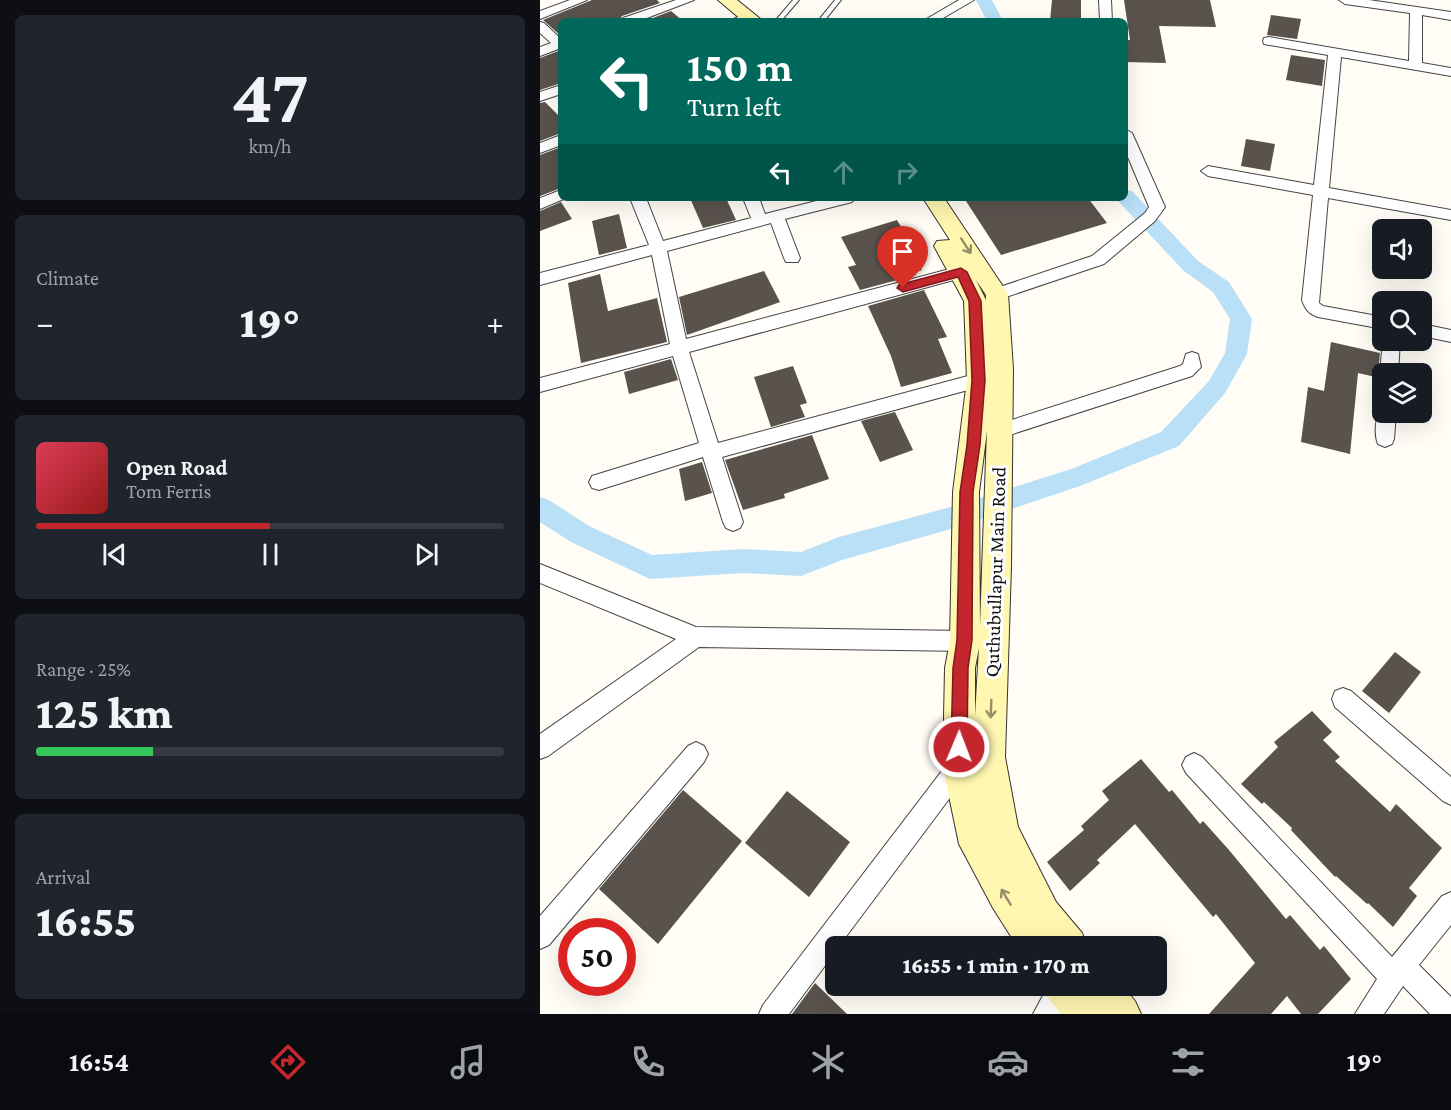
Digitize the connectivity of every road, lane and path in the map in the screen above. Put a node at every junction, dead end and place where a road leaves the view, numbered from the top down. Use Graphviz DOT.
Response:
graph roads {
  1 [pos="581,0"];
  2 [pos="688,0"];
  3 [pos="726,0"];
  4 [pos="796,0"];
  5 [pos="838,0"];
  6 [pos="968,0"];
  7 [pos="1105,0"];
  8 [pos="1352,1"];
  9 [pos="1416,11"];
  10 [pos="540,15"];
  11 [pos="746,15"];
  12 [pos="1451,16"];
  13 [pos="636,18"];
  14 [pos="781,18"];
  15 [pos="823,18"];
  16 [pos="935,18"];
  17 [pos="1106,18"];
  18 [pos="540,26"];
  19 [pos="1269,41"];
  20 [pos="558,43"];
  21 [pos="558,46"];
  22 [pos="540,52"];
  23 [pos="1335,53"];
  24 [pos="1415,66"];
  25 [pos="1451,72"];
  26 [pos="558,90"];
  27 [pos="540,97"];
  28 [pos="558,140"];
  29 [pos="1128,140"];
  30 [pos="540,149"];
  31 [pos="1208,171"];
  32 [pos="1322,191"];
  33 [pos="558,196"];
  34 [pos="639,201"];
  35 [pos="752,201"];
  36 [pos="836,201"];
  37 [pos="918,201"];
  38 [pos="935,201"];
  39 [pos="540,204"];
  40 [pos="1451,215"];
  41 [pos="776,216"];
  42 [pos="760,221"];
  43 [pos="658,248"];
  44 [pos="792,258"];
  45 [pos="961,272"];
  46 [pos="540,279"];
  47 [pos="997,294"];
  48 [pos="1372,321"];
  49 [pos="1432,332"];
  50 [pos="1451,336"];
  51 [pos="679,348"];
  52 [pos="1192,360"];
  53 [pos="978,380"];
  54 [pos="540,385"];
  55 [pos="1386,423"];
  56 [pos="1385,439"];
  57 [pos="990,440"];
  58 [pos="711,449"];
  59 [pos="599,482"];
  60 [pos="733,522"];
  61 [pos="540,573"];
  62 [pos="986,586"];
  63 [pos="696,637"];
  64 [pos="965,640"];
  65 [pos="1343,699"];
  66 [pos="540,748"];
  67 [pos="696,754"];
  68 [pos="1194,765"];
  69 [pos="959,767"];
  70 [pos="1451,793"];
  71 [pos="1451,905"];
  72 [pos="540,936"];
  73 [pos="1031,936"];
  74 [pos="1061,936"];
  75 [pos="1397,972"];
  76 [pos="1056,996"];
  77 [pos="1070,996"];
  78 [pos="1108,996"];
  79 [pos="772,1014"];
  80 [pos="1046,1014"];
  81 [pos="1085,1014"];
  82 [pos="1122,1014"];
  83 [pos="1368,1014"];
  84 [pos="1449,1014"];
  1 -- 10 [label="street"];
  2 -- 13 [label="street"];
  3 -- 11 [label="main road"];
  4 -- 14 [label="lane"];
  5 -- 15 [label="lane"];
  6 -- 16 [label="street"];
  7 -- 17 [label="street"];
  8 -- 9 [label="street"];
  9 -- 12 [label="street"];
  9 -- 24 [label="street"];
  18 -- 20 [label="street"];
  19 -- 23 [label="street"];
  21 -- 22 [label="street"];
  23 -- 24 [label="street"];
  23 -- 32 [label="street"];
  24 -- 25 [label="street"];
  26 -- 27 [label="street"];
  28 -- 30 [label="street"];
  29 -- 47 [label="street"];
  31 -- 32 [label="street"];
  32 -- 40 [label="street"];
  32 -- 48 [label="street"];
  33 -- 39 [label="street"];
  34 -- 43 [label="street"];
  35 -- 42 [label="street"];
  36 -- 41 [label="street"];
  37 -- 45 [label="main road, Quthubullapur Main Road"];
  38 -- 47 [label="main road, one-way"];
  41 -- 42 [label="street"];
  41 -- 44 [label="street"];
  42 -- 43 [label="street"];
  43 -- 46 [label="street"];
  43 -- 51 [label="street"];
  45 -- 51 [label="street"];
  45 -- 53 [label="main road, Quthubullapur Main Road"];
  47 -- 57 [label="main road, Quthubullapur Main Road"];
  49 -- 50 [label="street"];
  51 -- 54 [label="street"];
  51 -- 58 [label="street"];
  52 -- 57 [label="street"];
  53 -- 57 [label="main road, Quthubullapur Main Road"];
  53 -- 58 [label="street"];
  55 -- 56 [label="street"];
  57 -- 62 [label="main road, Quthubullapur Main Road"];
  57 -- 62 [label="main road, Quthubullapur Main Road"];
  58 -- 59 [label="street"];
  58 -- 60 [label="street"];
  61 -- 63 [label="street"];
  62 -- 64 [label="main road, Quthubullapur Main Road"];
  62 -- 74 [label="main road, Quthubullapur Main Road, one-way"];
  63 -- 64 [label="street"];
  63 -- 66 [label="street"];
  64 -- 69 [label="main road, Quthubullapur Main Road"];
  65 -- 70 [label="street"];
  67 -- 72 [label="street"];
  68 -- 75 [label="street"];
  73 -- 69 [label="main road, Quthubullapur Main Road, one-way"];
  69 -- 79 [label="street"];
  71 -- 75 [label="street"];
  75 -- 83 [label="street"];
  75 -- 84 [label="street"];
  76 -- 80 [label="street"];
  77 -- 81 [label="main road"];
  78 -- 82 [label="main road"];
}
